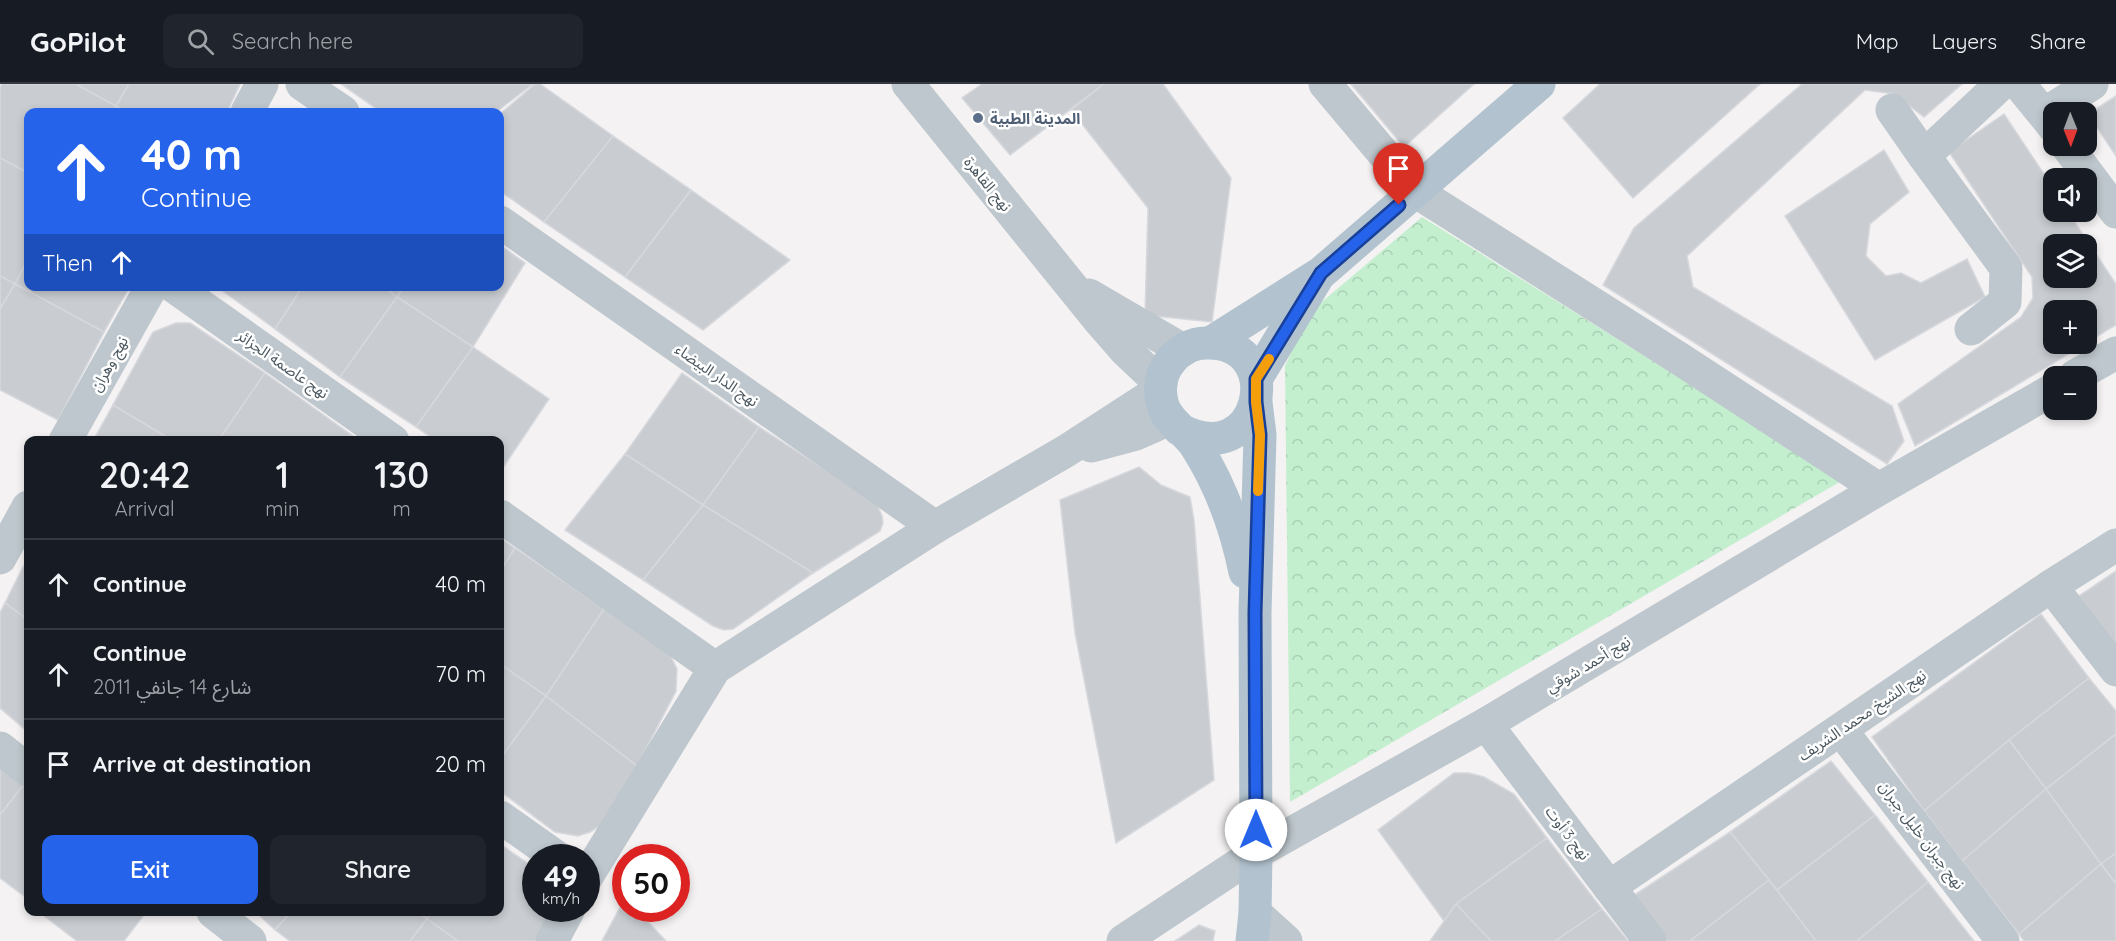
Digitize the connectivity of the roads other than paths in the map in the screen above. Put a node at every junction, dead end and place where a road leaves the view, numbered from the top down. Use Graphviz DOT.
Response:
graph roads {
  1 [pos="262,84"];
  2 [pos="302,84"];
  3 [pos="908,84"];
  4 [pos="1325,84"];
  5 [pos="1539,84"];
  6 [pos="2001,84"];
  7 [pos="2019,84"];
  8 [pos="2092,84"];
  9 [pos="2071,102"];
  10 [pos="249,108"];
  11 [pos="337,108"];
  12 [pos="1892,110"];
  13 [pos="2043,114"];
  14 [pos="1924,156"];
  15 [pos="2074,156"];
  16 [pos="1414,191"];
  17 [pos="2116,212"];
  18 [pos="504,225"];
  19 [pos="1321,273"];
  20 [pos="1068,283"];
  21 [pos="149,291"];
  22 [pos="180,291"];
  23 [pos="1971,329"];
  24 [pos="1198,346"];
  25 [pos="2116,353"];
  26 [pos="2093,366"];
  27 [pos="1256,391"];
  28 [pos="2043,395"];
  29 [pos="1167,406"];
  30 [pos="68,436"];
  31 [pos="386,436"];
  32 [pos="1880,489"];
  33 [pos="24,514"];
  34 [pos="504,519"];
  35 [pos="935,527"];
  36 [pos="2116,545"];
  37 [pos="0,558"];
  38 [pos="2051,586"];
  39 [pos="1255,613"];
  40 [pos="715,668"];
  41 [pos="2116,670"];
  42 [pos="1486,724"];
  43 [pos="1842,730"];
  44 [pos="0,748"];
  45 [pos="24,767"];
  46 [pos="504,820"];
  47 [pos="538,844"];
  48 [pos="1256,853"];
  49 [pos="600,857"];
  50 [pos="1609,887"];
  51 [pos="218,916"];
  52 [pos="562,922"];
  53 [pos="1253,927"];
  54 [pos="250,941"];
  55 [pos="552,941"];
  56 [pos="1123,941"];
  57 [pos="1286,941"];
  58 [pos="1650,941"];
  59 [pos="2004,941"];
  1 -- 10 [label="street"];
  2 -- 11 [label="street"];
  3 -- 20 [label="street, نهج القاهرة"];
  4 -- 16 [label="street"];
  5 -- 16 [label="main road"];
  6 -- 14 [label="street"];
  7 -- 13 [label="street"];
  8 -- 9 [label="street"];
  12 -- 14 [label="street"];
  14 -- 23 [label="street"];
  15 -- 17 [label="street"];
  16 -- 19 [label="main road"];
  16 -- 32 [label="street"];
  18 -- 35 [label="street, نهج الدار البيضاء"];
  19 -- 24 [label="main road"];
  19 -- 27 [label="main road"];
  20 -- 24 [label="street"];
  20 -- 29 [label="street, نهج القاهرة"];
  21 -- 30 [label="street, نهج وهران"];
  22 -- 31 [label="street, نهج عاصمة الجزائر"];
  24 -- 27 [label="main road"];
  24 -- 29 [label="main road"];
  25 -- 26 [label="street"];
  27 -- 29 [label="main road"];
  27 -- 39 [label="main road"];
  28 -- 32 [label="street, نهج أحمد شوقي"];
  29 -- 35 [label="street"];
  29 -- 39 [label="main road"];
  32 -- 42 [label="street, نهج أحمد شوقي"];
  33 -- 37 [label="street"];
  34 -- 40 [label="street"];
  35 -- 40 [label="street"];
  36 -- 38 [label="street, نهج الشيخ محمد الشريف"];
  38 -- 41 [label="street"];
  38 -- 43 [label="street, نهج الشيخ محمد الشريف"];
  39 -- 48 [label="main road"];
  40 -- 49 [label="street"];
  42 -- 48 [label="street, نهج أحمد شوقي"];
  42 -- 50 [label="street, نهج 3 أوت"];
  43 -- 50 [label="street, نهج الشيخ محمد الشريف"];
  43 -- 59 [label="street, نهج جبران خليل جبران"];
  44 -- 45 [label="street"];
  46 -- 47 [label="street"];
  48 -- 53 [label="main road"];
  48 -- 56 [label="street, نهج أحمد شوقي"];
  50 -- 58 [label="street, نهج 3 أوت"];
  51 -- 54 [label="street"];
  52 -- 55 [label="street"];
  53 -- 57 [label="street"];
}
